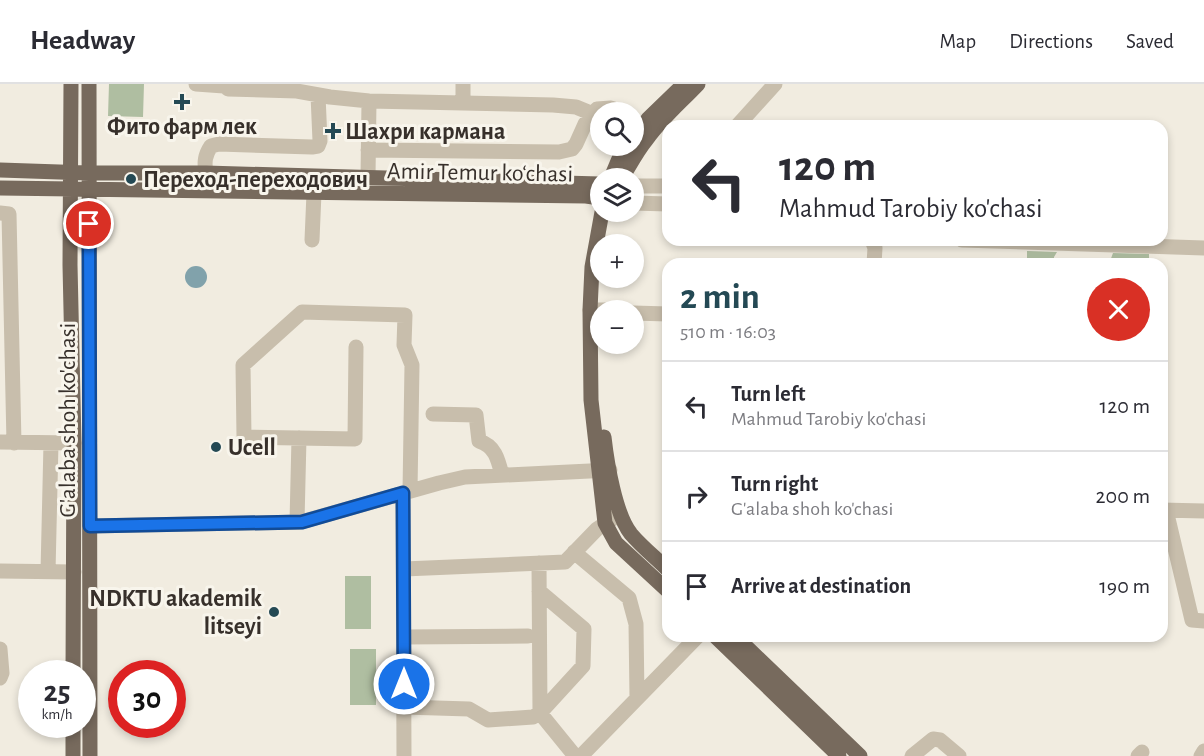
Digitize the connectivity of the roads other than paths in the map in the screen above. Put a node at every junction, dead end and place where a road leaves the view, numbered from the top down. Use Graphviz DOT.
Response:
graph roads {
  1 [pos="71,84"];
  2 [pos="89,84"];
  3 [pos="196,84"];
  4 [pos="463,84"];
  5 [pos="684,84"];
  6 [pos="698,84"];
  7 [pos="775,84"];
  8 [pos="224,85"];
  9 [pos="326,92"];
  10 [pos="369,101"];
  11 [pos="463,103"];
  12 [pos="590,113"];
  13 [pos="590,118"];
  14 [pos="742,120"];
  15 [pos="644,122"];
  16 [pos="368,150"];
  17 [pos="628,168"];
  18 [pos="0,170"];
  19 [pos="71,173"];
  20 [pos="89,173"];
  21 [pos="206,173"];
  22 [pos="368,177"];
  23 [pos="590,184"];
  24 [pos="644,186"];
  25 [pos="662,186"];
  26 [pos="0,188"];
  27 [pos="71,189"];
  28 [pos="90,190"];
  29 [pos="314,193"];
  30 [pos="590,197"];
  31 [pos="644,203"];
  32 [pos="662,204"];
  33 [pos="0,213"];
  34 [pos="600,222"];
  35 [pos="312,240"];
  36 [pos="1144,246"];
  37 [pos="1204,248"];
  38 [pos="597,300"];
  39 [pos="644,313"];
  40 [pos="662,314"];
  41 [pos="356,347"];
  42 [pos="595,354"];
  43 [pos="433,414"];
  44 [pos="299,438"];
  45 [pos="7,442"];
  46 [pos="51,442"];
  47 [pos="74,442"];
  48 [pos="604,470"];
  49 [pos="502,475"];
  50 [pos="406,492"];
  51 [pos="1168,510"];
  52 [pos="1204,511"];
  53 [pos="621,514"];
  54 [pos="297,522"];
  55 [pos="605,522"];
  56 [pos="90,526"];
  57 [pos="1168,526"];
  58 [pos="574,552"];
  59 [pos="539,563"];
  60 [pos="662,564"];
  61 [pos="404,569"];
  62 [pos="0,571"];
  63 [pos="48,572"];
  64 [pos="74,572"];
  65 [pos="662,585"];
  66 [pos="539,591"];
  67 [pos="1204,621"];
  68 [pos="528,636"];
  69 [pos="404,637"];
  70 [pos="692,642"];
  71 [pos="721,642"];
  72 [pos="741,642"];
  73 [pos="0,649"];
  74 [pos="73,660"];
  75 [pos="0,678"];
  76 [pos="637,698"];
  77 [pos="404,707"];
  78 [pos="540,713"];
  79 [pos="73,738"];
  80 [pos="1204,751"];
  81 [pos="73,756"];
  82 [pos="90,756"];
  83 [pos="404,756"];
  84 [pos="575,756"];
  85 [pos="580,756"];
  86 [pos="839,756"];
  87 [pos="860,756"];
  88 [pos="912,756"];
  89 [pos="959,756"];
  90 [pos="1201,756"];
  1 -- 19 [label="main road, G'alaba shoh ko'chasi"];
  2 -- 20 [label="main road, G'alaba shoh ko'chasi"];
  3 -- 8 [label="street"];
  4 -- 11 [label="street"];
  5 -- 15 [label="main road"];
  6 -- 17 [label="main road"];
  7 -- 14 [label="street"];
  8 -- 9 [label="street"];
  9 -- 10 [label="street"];
  9 -- 21 [label="street"];
  10 -- 11 [label="street"];
  10 -- 16 [label="street"];
  11 -- 12 [label="street"];
  13 -- 16 [label="street"];
  16 -- 22 [label="street"];
  18 -- 19 [label="main road, Amir Temur ko‘chasi"];
  19 -- 20 [label="main road, Amir Temur ko‘chasi"];
  19 -- 27 [label="main road, G'alaba shoh ko'chasi"];
  20 -- 21 [label="main road, Amir Temur ko‘chasi"];
  20 -- 28 [label="main road, G'alaba shoh ko'chasi"];
  21 -- 22 [label="main road, Amir Temur ko‘chasi"];
  22 -- 23 [label="main road, Amir Temur ko‘chasi"];
  24 -- 25 [label="street"];
  26 -- 27 [label="main road, Amir Temur ko‘chasi"];
  27 -- 28 [label="main road, Amir Temur ko‘chasi"];
  27 -- 47 [label="main road, G'alaba shoh ko'chasi"];
  28 -- 29 [label="main road, Amir Temur ko‘chasi"];
  28 -- 56 [label="main road, G'alaba shoh ko'chasi"];
  29 -- 30 [label="main road, Amir Temur ko‘chasi"];
  29 -- 35 [label="street"];
  31 -- 32 [label="street"];
  33 -- 45 [label="street"];
  34 -- 38 [label="main road"];
  36 -- 37 [label="street"];
  39 -- 40 [label="street"];
  41 -- 44 [label="street"];
  42 -- 48 [label="main road"];
  43 -- 49 [label="street"];
  44 -- 50 [label="street"];
  44 -- 54 [label="street"];
  45 -- 46 [label="street"];
  46 -- 47 [label="street"];
  46 -- 63 [label="street"];
  47 -- 64 [label="main road, G'alaba shoh ko'chasi"];
  48 -- 49 [label="street"];
  48 -- 53 [label="main road"];
  48 -- 55 [label="main road"];
  49 -- 50 [label="street"];
  50 -- 54 [label="street"];
  50 -- 61 [label="street"];
  51 -- 52 [label="street"];
  53 -- 55 [label="street"];
  53 -- 60 [label="main road"];
  54 -- 56 [label="street"];
  55 -- 58 [label="street"];
  55 -- 65 [label="main road"];
  56 -- 82 [label="main road, G'alaba shoh ko'chasi"];
  57 -- 67 [label="street"];
  58 -- 59 [label="street"];
  58 -- 76 [label="street"];
  59 -- 61 [label="street"];
  59 -- 66 [label="street"];
  61 -- 69 [label="street"];
  62 -- 63 [label="street"];
  63 -- 64 [label="street"];
  64 -- 74 [label="main road, G'alaba shoh ko'chasi"];
  66 -- 78 [label="street"];
  66 -- 78 [label="street"];
  68 -- 69 [label="street"];
  69 -- 77 [label="street"];
  70 -- 76 [label="street"];
  71 -- 86 [label="main road"];
  72 -- 87 [label="main road"];
  73 -- 75 [label="street"];
  76 -- 85 [label="street"];
  77 -- 78 [label="street"];
  77 -- 83 [label="street"];
  78 -- 84 [label="street"];
  79 -- 81 [label="main road"];
  80 -- 90 [label="street"];
  88 -- 89 [label="street"];
}
